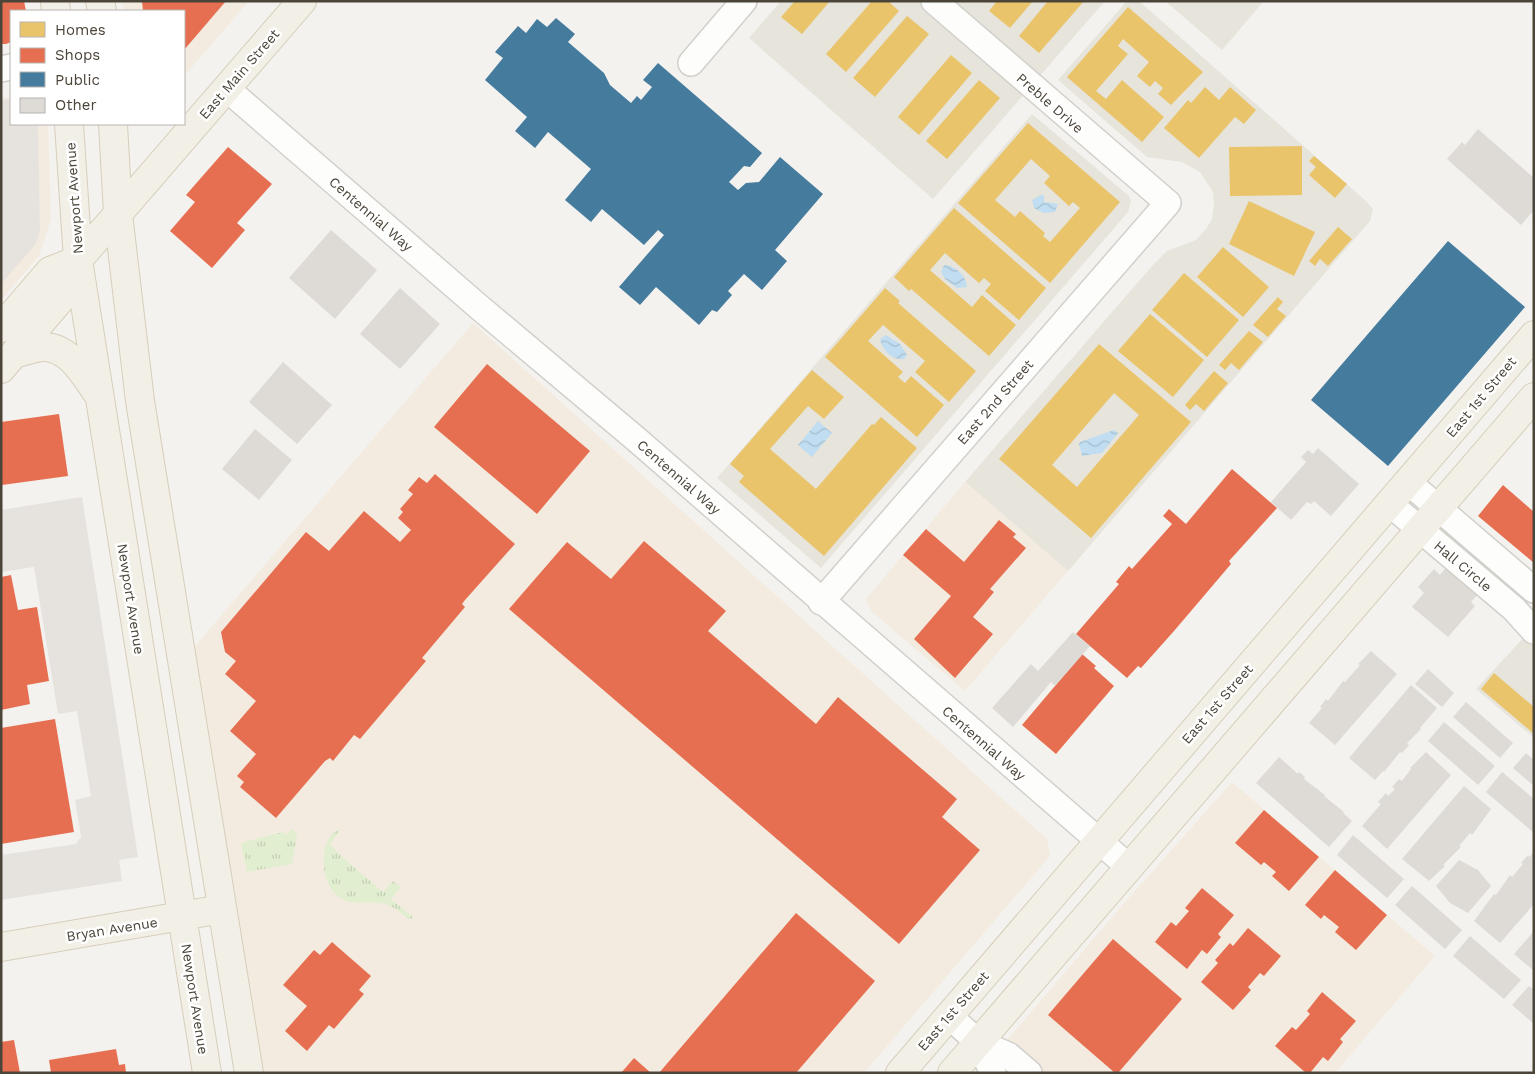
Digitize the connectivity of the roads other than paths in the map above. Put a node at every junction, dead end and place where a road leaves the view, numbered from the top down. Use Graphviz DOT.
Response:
graph roads {
  1 [pos="302,1"];
  2 [pos="744,1"];
  3 [pos="934,1"];
  4 [pos="691,63"];
  5 [pos="224,92"];
  6 [pos="185,106"];
  7 [pos="69,125"];
  8 [pos="113,125"];
  9 [pos="1168,202"];
  10 [pos="118,214"];
  11 [pos="78,260"];
  12 [pos="1,328"];
  13 [pos="1534,335"];
  14 [pos="8,362"];
  15 [pos="100,396"];
  16 [pos="1534,397"];
  17 [pos="1408,482"];
  18 [pos="1390,504"];
  19 [pos="1439,508"];
  20 [pos="159,518"];
  21 [pos="119,525"];
  22 [pos="1420,530"];
  23 [pos="1534,590"];
  24 [pos="821,602"];
  25 [pos="1534,631"];
  26 [pos="1099,841"];
  27 [pos="1129,867"];
  28 [pos="222,910"];
  29 [pos="182,918"];
  30 [pos="1,947"];
  31 [pos="949,1016"];
  32 [pos="978,1042"];
  33 [pos="206,1073"];
  34 [pos="249,1073"];
  35 [pos="900,1073"];
  36 [pos="952,1073"];
  37 [pos="993,1073"];
  38 [pos="1029,1073"];
  1 -- 5 [label="main road, East Main Street"];
  2 -- 4 [label="street"];
  3 -- 9 [label="street, Preble Drive"];
  5 -- 6 [label="main road"];
  5 -- 10 [label="main road, East Main Street"];
  5 -- 24 [label="street, Centennial Way"];
  7 -- 11 [label="main road, Newport Avenue"];
  8 -- 10 [label="main road"];
  9 -- 24 [label="street, East 2nd Street"];
  10 -- 11 [label="main road, East Main Street"];
  10 -- 20 [label="main road"];
  11 -- 12 [label="main road, East Main Street"];
  11 -- 14 [label="main road, East Main Street"];
  11 -- 15 [label="main road, Newport Avenue"];
  13 -- 17 [label="main road, East 1st Street"];
  14 -- 15 [label="main road"];
  15 -- 21 [label="main road, Newport Avenue"];
  16 -- 19 [label="main road"];
  17 -- 18 [label="main road, East 1st Street"];
  17 -- 19 [label="street, Hall Circle"];
  18 -- 22 [label="street, Hall Circle"];
  18 -- 26 [label="main road, East 1st Street"];
  19 -- 22 [label="main road"];
  19 -- 23 [label="street, Hall Circle"];
  20 -- 21 [label="main road"];
  20 -- 28 [label="main road"];
  21 -- 29 [label="main road, Newport Avenue"];
  22 -- 25 [label="street, Hall Circle"];
  22 -- 27 [label="main road"];
  24 -- 26 [label="street, Centennial Way"];
  26 -- 27 [label="street, Centennial Way"];
  26 -- 31 [label="main road, East 1st Street"];
  27 -- 32 [label="main road"];
  28 -- 29 [label="main road, Bryan Avenue"];
  28 -- 34 [label="main road"];
  29 -- 30 [label="main road, Bryan Avenue"];
  29 -- 33 [label="main road, Newport Avenue"];
  31 -- 32 [label="street"];
  31 -- 35 [label="main road, East 1st Street"];
  32 -- 36 [label="main road"];
  32 -- 37 [label="street"];
  32 -- 38 [label="street"];
}
